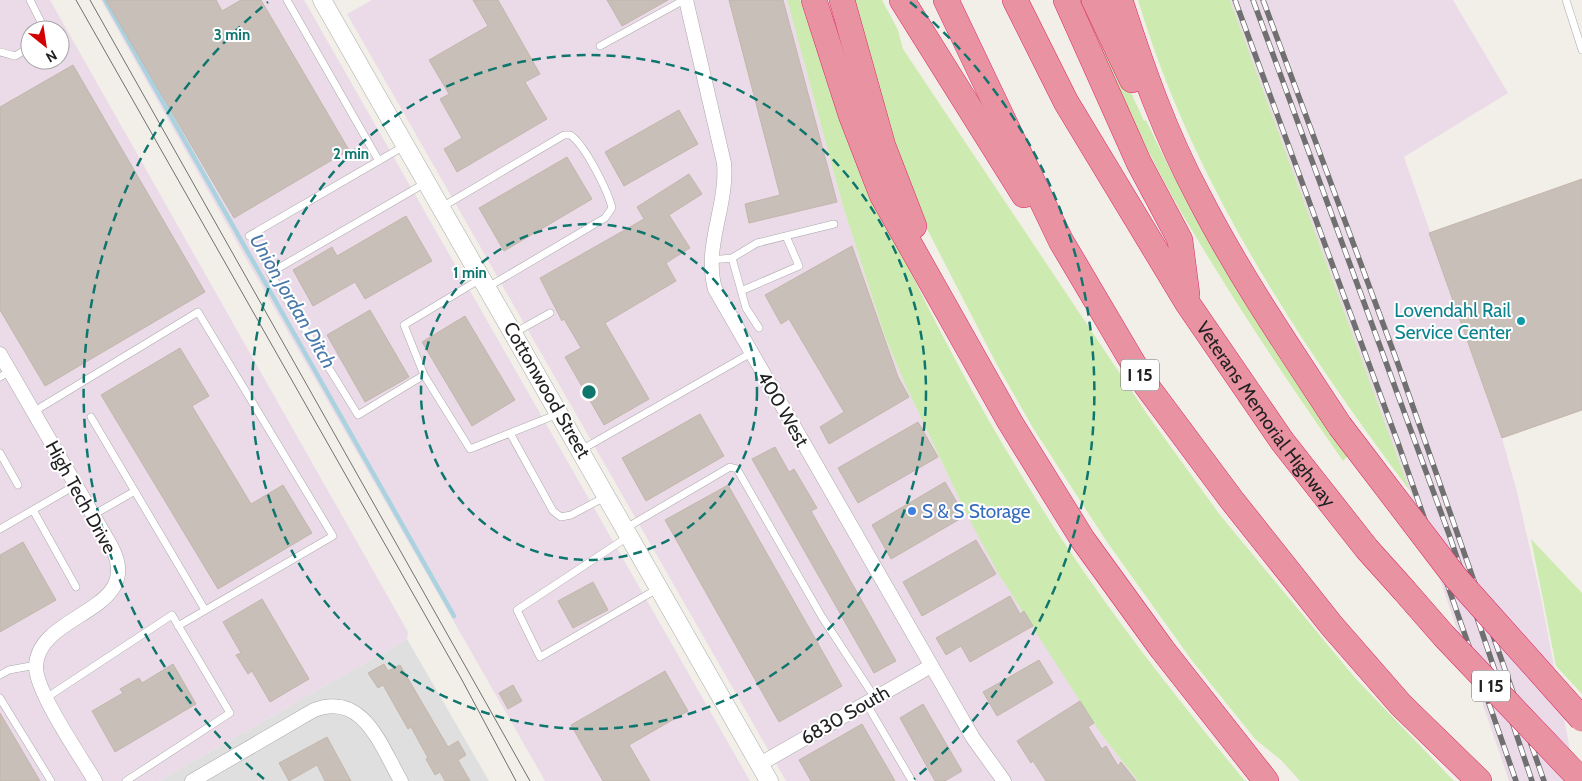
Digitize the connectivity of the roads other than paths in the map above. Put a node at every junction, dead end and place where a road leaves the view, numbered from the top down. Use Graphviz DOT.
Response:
graph roads {
  1 [pos="30,0"];
  2 [pos="287,0"];
  3 [pos="322,0"];
  4 [pos="685,0"];
  5 [pos="814,0"];
  6 [pos="842,0"];
  7 [pos="902,0"];
  8 [pos="946,0"];
  9 [pos="1015,0"];
  10 [pos="1066,0"];
  11 [pos="1094,0"];
  12 [pos="1120,0"];
  13 [pos="1566,0"];
  14 [pos="39,20"];
  15 [pos="600,46"];
  16 [pos="1581,46"];
  17 [pos="0,52"];
  18 [pos="20,53"];
  19 [pos="406,145"];
  20 [pos="378,161"];
  21 [pos="427,182"];
  22 [pos="1199,197"];
  23 [pos="442,207"];
  24 [pos="834,224"];
  25 [pos="248,236"];
  26 [pos="786,236"];
  27 [pos="732,258"];
  28 [pos="710,260"];
  29 [pos="485,283"];
  30 [pos="742,291"];
  31 [pos="1188,304"];
  32 [pos="550,313"];
  33 [pos="952,320"];
  34 [pos="759,328"];
  35 [pos="514,333"];
  36 [pos="751,353"];
  37 [pos="0,354"];
  38 [pos="5,374"];
  39 [pos="424,375"];
  40 [pos="1146,385"];
  41 [pos="33,412"];
  42 [pos="560,413"];
  43 [pos="91,417"];
  44 [pos="510,433"];
  45 [pos="581,450"];
  46 [pos="0,453"];
  47 [pos="18,485"];
  48 [pos="76,486"];
  49 [pos="135,491"];
  50 [pos="608,496"];
  51 [pos="33,510"];
  52 [pos="93,515"];
  53 [pos="0,529"];
  54 [pos="628,532"];
  55 [pos="76,587"];
  56 [pos="660,588"];
  57 [pos="205,610"];
  58 [pos="178,626"];
  59 [pos="36,665"];
  60 [pos="931,666"];
  61 [pos="0,675"];
  62 [pos="0,698"];
  63 [pos="46,698"];
  64 [pos="871,700"];
  65 [pos="1582,719"];
  66 [pos="760,764"];
  67 [pos="51,781"];
  68 [pos="95,781"];
  69 [pos="126,781"];
  70 [pos="192,781"];
  71 [pos="400,781"];
  72 [pos="769,781"];
  73 [pos="912,781"];
  74 [pos="1004,781"];
  75 [pos="1266,781"];
  76 [pos="1479,781"];
  77 [pos="1582,781"];
  1 -- 14 [label="lane"];
  2 -- 20 [label="lane"];
  3 -- 19 [label="street, Cottonwood Street"];
  4 -- 15 [label="lane"];
  4 -- 28 [label="street, 400 West"];
  5 -- 33 [label="highway"];
  6 -- 33 [label="highway"];
  7 -- 40 [label="highway"];
  8 -- 40 [label="highway, I 15"];
  9 -- 31 [label="highway, Veterans Memorial Highway / I 15"];
  10 -- 31 [label="highway"];
  11 -- 22 [label="highway"];
  12 -- 22 [label="highway"];
  13 -- 16 [label="lane"];
  17 -- 18 [label="lane"];
  19 -- 20 [label="lane"];
  19 -- 21 [label="street, Cottonwood Street"];
  20 -- 25 [label="lane"];
  21 -- 23 [label="street, Cottonwood Street"];
  21 -- 39 [label="lane"];
  22 -- 65 [label="highway, bridge"];
  23 -- 29 [label="street, Cottonwood Street"];
  23 -- 29 [label="lane"];
  24 -- 26 [label="lane"];
  26 -- 27 [label="lane"];
  26 -- 30 [label="lane"];
  27 -- 28 [label="lane"];
  27 -- 30 [label="lane"];
  28 -- 36 [label="street, 400 West"];
  29 -- 35 [label="street, Cottonwood Street"];
  29 -- 39 [label="lane"];
  30 -- 34 [label="lane"];
  31 -- 77 [label="highway, Veterans Memorial Highway / I 15, bridge"];
  32 -- 35 [label="lane"];
  33 -- 75 [label="highway"];
  35 -- 42 [label="street, Cottonwood Street"];
  36 -- 45 [label="lane"];
  36 -- 60 [label="street, 400 West"];
  37 -- 38 [label="street, High Tech Drive"];
  38 -- 41 [label="street, High Tech Drive"];
  39 -- 44 [label="lane"];
  40 -- 76 [label="highway, I 15"];
  41 -- 48 [label="street, High Tech Drive"];
  41 -- 57 [label="lane"];
  42 -- 44 [label="lane"];
  42 -- 45 [label="street, Cottonwood Street"];
  43 -- 49 [label="lane"];
  44 -- 50 [label="lane"];
  45 -- 50 [label="street, Cottonwood Street"];
  46 -- 47 [label="lane"];
  48 -- 51 [label="lane"];
  48 -- 52 [label="street, High Tech Drive"];
  49 -- 52 [label="lane"];
  49 -- 57 [label="lane"];
  50 -- 54 [label="street, Cottonwood Street"];
  51 -- 53 [label="lane"];
  51 -- 55 [label="lane"];
  52 -- 59 [label="street, High Tech Drive"];
  54 -- 56 [label="street, Cottonwood Street"];
  54 -- 56 [label="lane"];
  54 -- 64 [label="lane"];
  56 -- 66 [label="street, Cottonwood Street"];
  57 -- 58 [label="lane"];
  58 -- 63 [label="lane"];
  58 -- 69 [label="lane"];
  59 -- 61 [label="lane"];
  59 -- 63 [label="street"];
  60 -- 64 [label="street, 6830 South"];
  60 -- 74 [label="street, 400 West"];
  62 -- 67 [label="lane"];
  63 -- 68 [label="street"];
  64 -- 66 [label="street, 6830 South"];
  64 -- 73 [label="lane"];
  66 -- 72 [label="street, Cottonwood Street"];
  70 -- 71 [label="street"];
}
